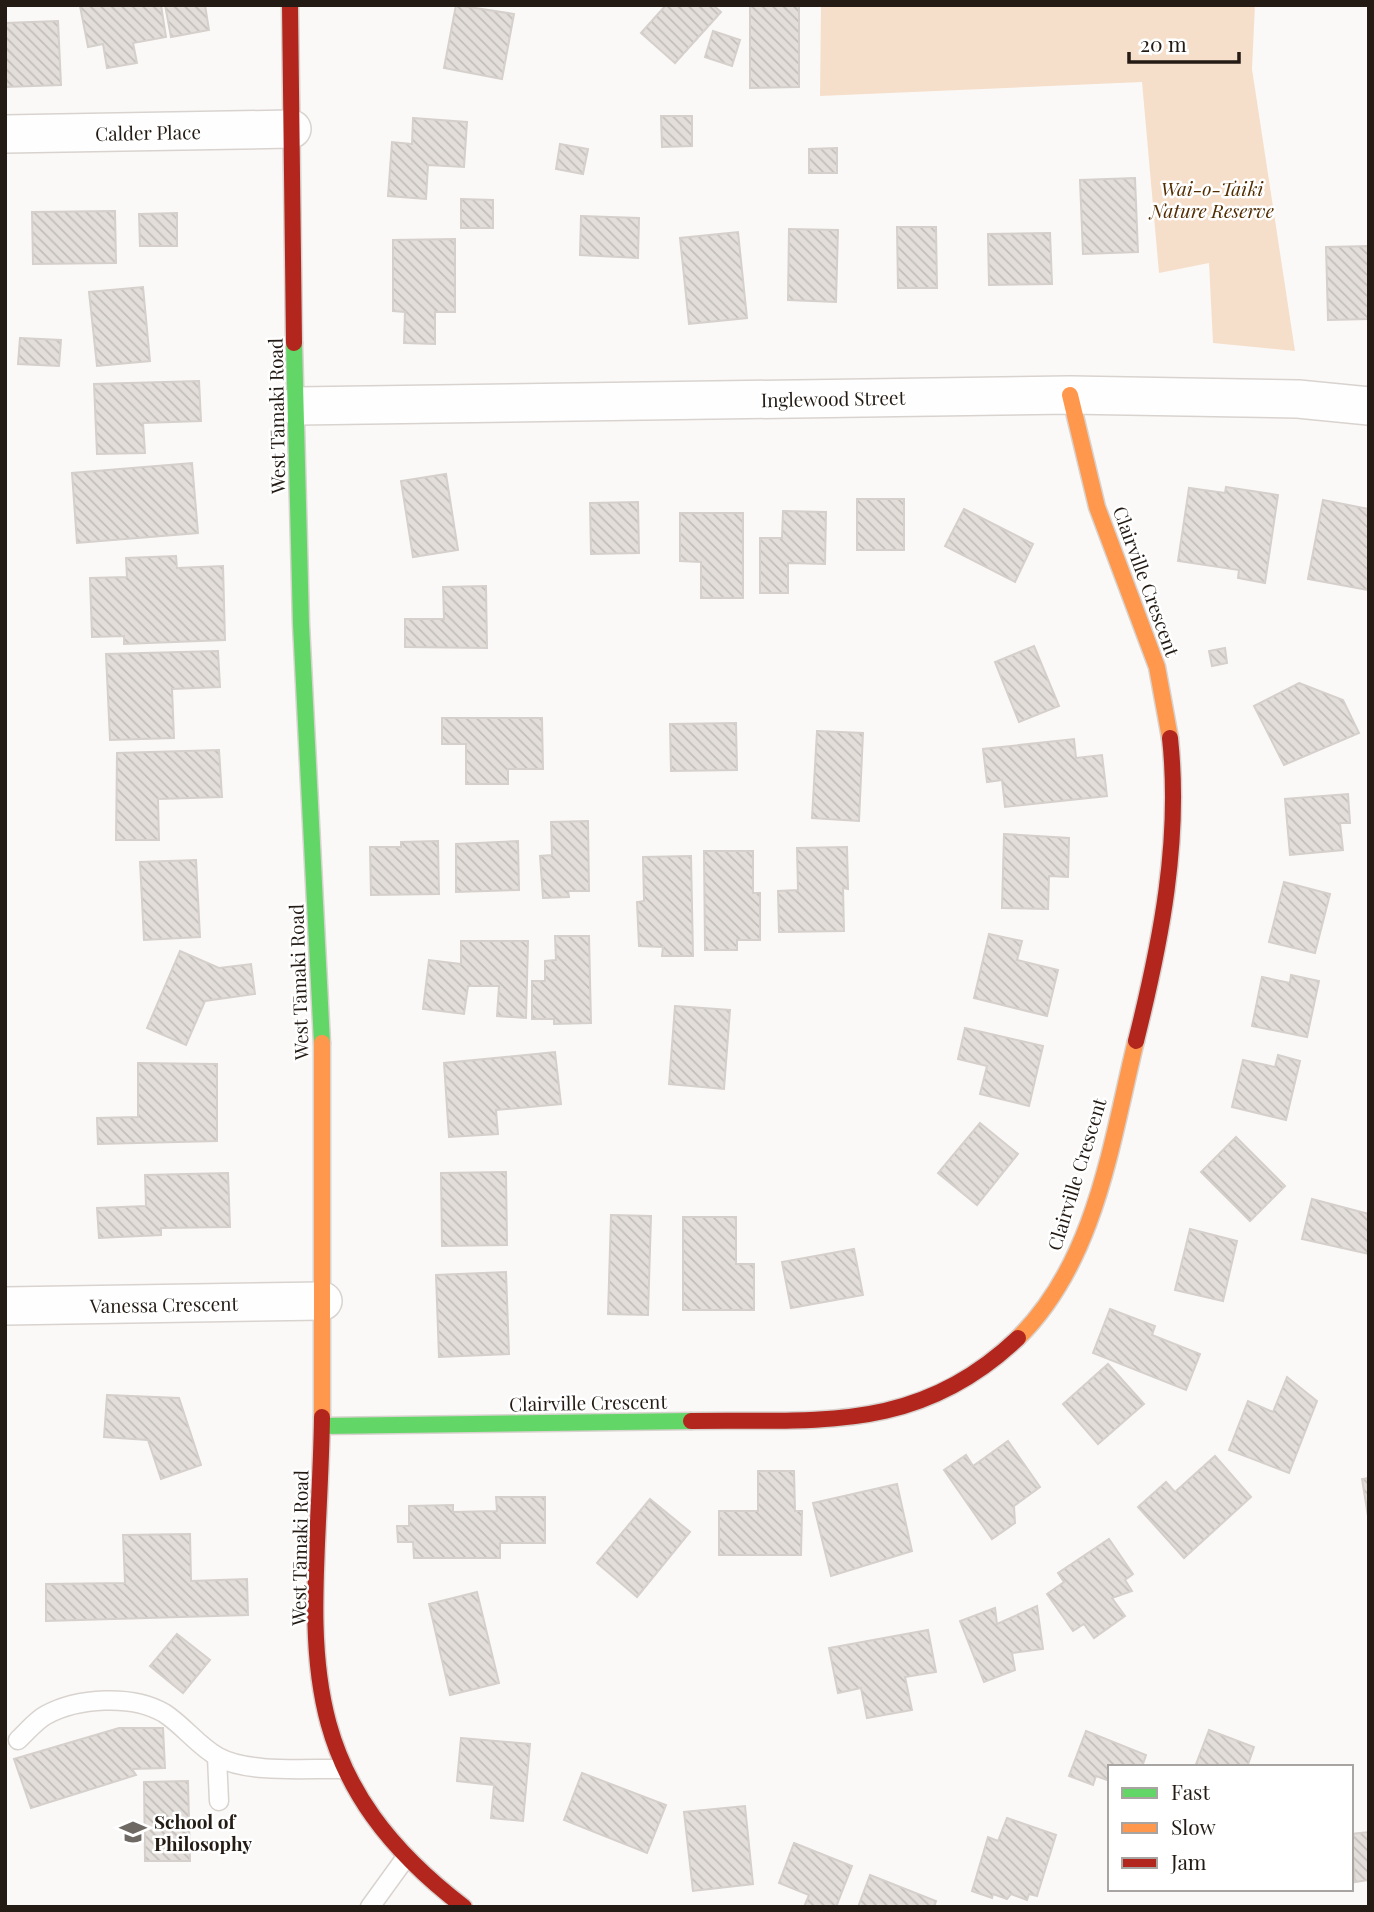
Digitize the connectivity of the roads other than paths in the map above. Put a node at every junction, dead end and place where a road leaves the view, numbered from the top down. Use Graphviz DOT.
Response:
graph roads {
  1 [pos="289,5"];
  2 [pos="292,129"];
  3 [pos="5,134"];
  4 [pos="1070,395"];
  5 [pos="296,406"];
  6 [pos="1369,406"];
  7 [pos="323,1301"];
  8 [pos="5,1306"];
  9 [pos="323,1426"];
  10 [pos="18,1740"];
  11 [pos="217,1756"];
  12 [pos="344,1769"];
  13 [pos="219,1801"];
  14 [pos="404,1860"];
  15 [pos="370,1907"];
  16 [pos="464,1907"];
  1 -- 2 [label="street, West Tāmaki Road"];
  2 -- 3 [label="street, Calder Place"];
  2 -- 5 [label="street, West Tāmaki Road"];
  4 -- 5 [label="street, Inglewood Street"];
  4 -- 6 [label="street, Inglewood Street"];
  4 -- 9 [label="street, Clairville Crescent"];
  5 -- 7 [label="street, West Tāmaki Road"];
  7 -- 8 [label="street, Vanessa Crescent"];
  7 -- 9 [label="street, West Tāmaki Road"];
  9 -- 12 [label="street, West Tāmaki Road"];
  10 -- 11 [label="lane"];
  11 -- 12 [label="lane"];
  11 -- 13 [label="lane"];
  12 -- 14 [label="street, West Tāmaki Road"];
  14 -- 15 [label="lane"];
  14 -- 16 [label="street, West Tāmaki Road"];
}
